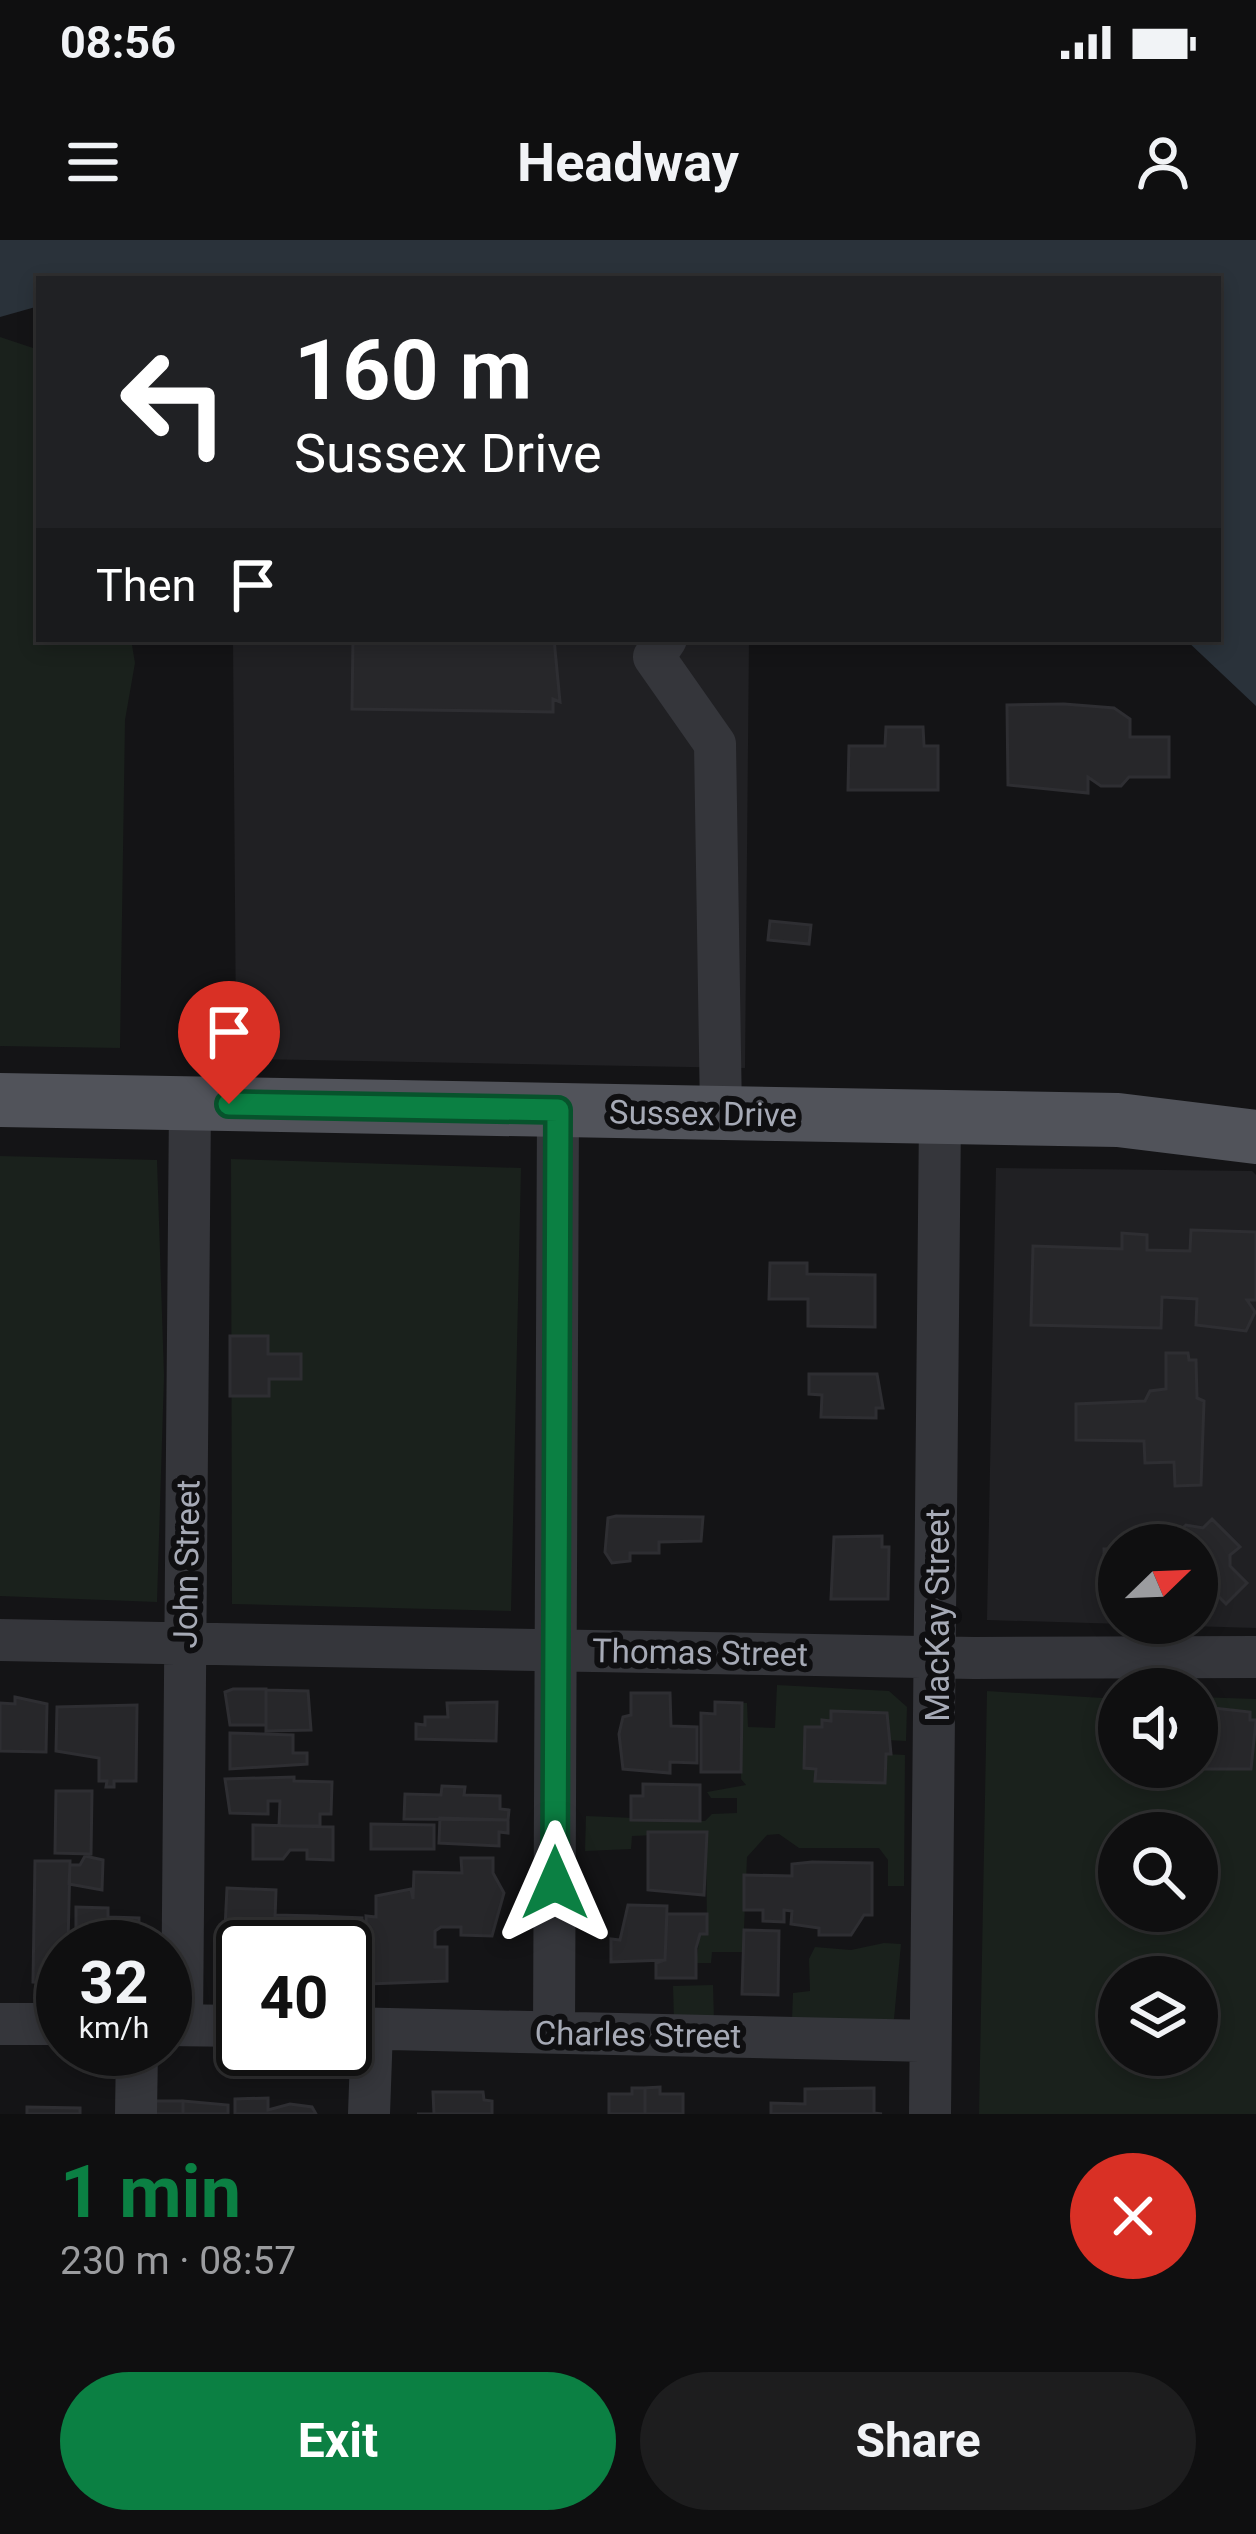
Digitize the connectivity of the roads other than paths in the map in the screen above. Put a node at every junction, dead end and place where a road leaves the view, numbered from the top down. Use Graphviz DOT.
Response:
graph roads {
  1 [pos="664,642"];
  2 [pos="0,1100"];
  3 [pos="190,1104"];
  4 [pos="1256,1106"];
  5 [pos="558,1110"];
  6 [pos="722,1113"];
  7 [pos="940,1117"];
  8 [pos="1118,1120"];
  9 [pos="1256,1137"];
  10 [pos="0,1640"];
  11 [pos="185,1643"];
  12 [pos="556,1649"];
  13 [pos="1256,1657"];
  14 [pos="938,1658"];
  15 [pos="177,1920"];
  16 [pos="0,2024"];
  17 [pos="36,2024"];
  18 [pos="372,2029"];
  19 [pos="554,2032"];
  20 [pos="930,2041"];
  21 [pos="137,2076"];
  22 [pos="364,2076"];
  23 [pos="136,2114"];
  24 [pos="369,2114"];
  25 [pos="930,2114"];
  1 -- 6 [label="street"];
  2 -- 3 [label="main road, Sussex Drive"];
  3 -- 5 [label="main road, Sussex Drive"];
  3 -- 11 [label="street, John Street"];
  4 -- 8 [label="main road, Sussex Drive"];
  5 -- 6 [label="main road, Sussex Drive"];
  5 -- 12 [label="street"];
  6 -- 7 [label="main road, Sussex Drive"];
  7 -- 8 [label="main road, Sussex Drive"];
  7 -- 14 [label="street, MacKay Street"];
  8 -- 9 [label="main road, Sussex Drive"];
  10 -- 11 [label="street, Thomas Street"];
  11 -- 12 [label="street, Thomas Street"];
  11 -- 15 [label="street, John Street"];
  12 -- 14 [label="street, Thomas Street"];
  12 -- 19 [label="street"];
  13 -- 14 [label="street, Thomas Street"];
  14 -- 20 [label="street, MacKay Street"];
  16 -- 17 [label="street"];
  18 -- 19 [label="street, Charles Street"];
  19 -- 20 [label="street, Charles Street"];
  20 -- 25 [label="street, MacKay Street"];
  21 -- 23 [label="street"];
  22 -- 24 [label="street"];
}
